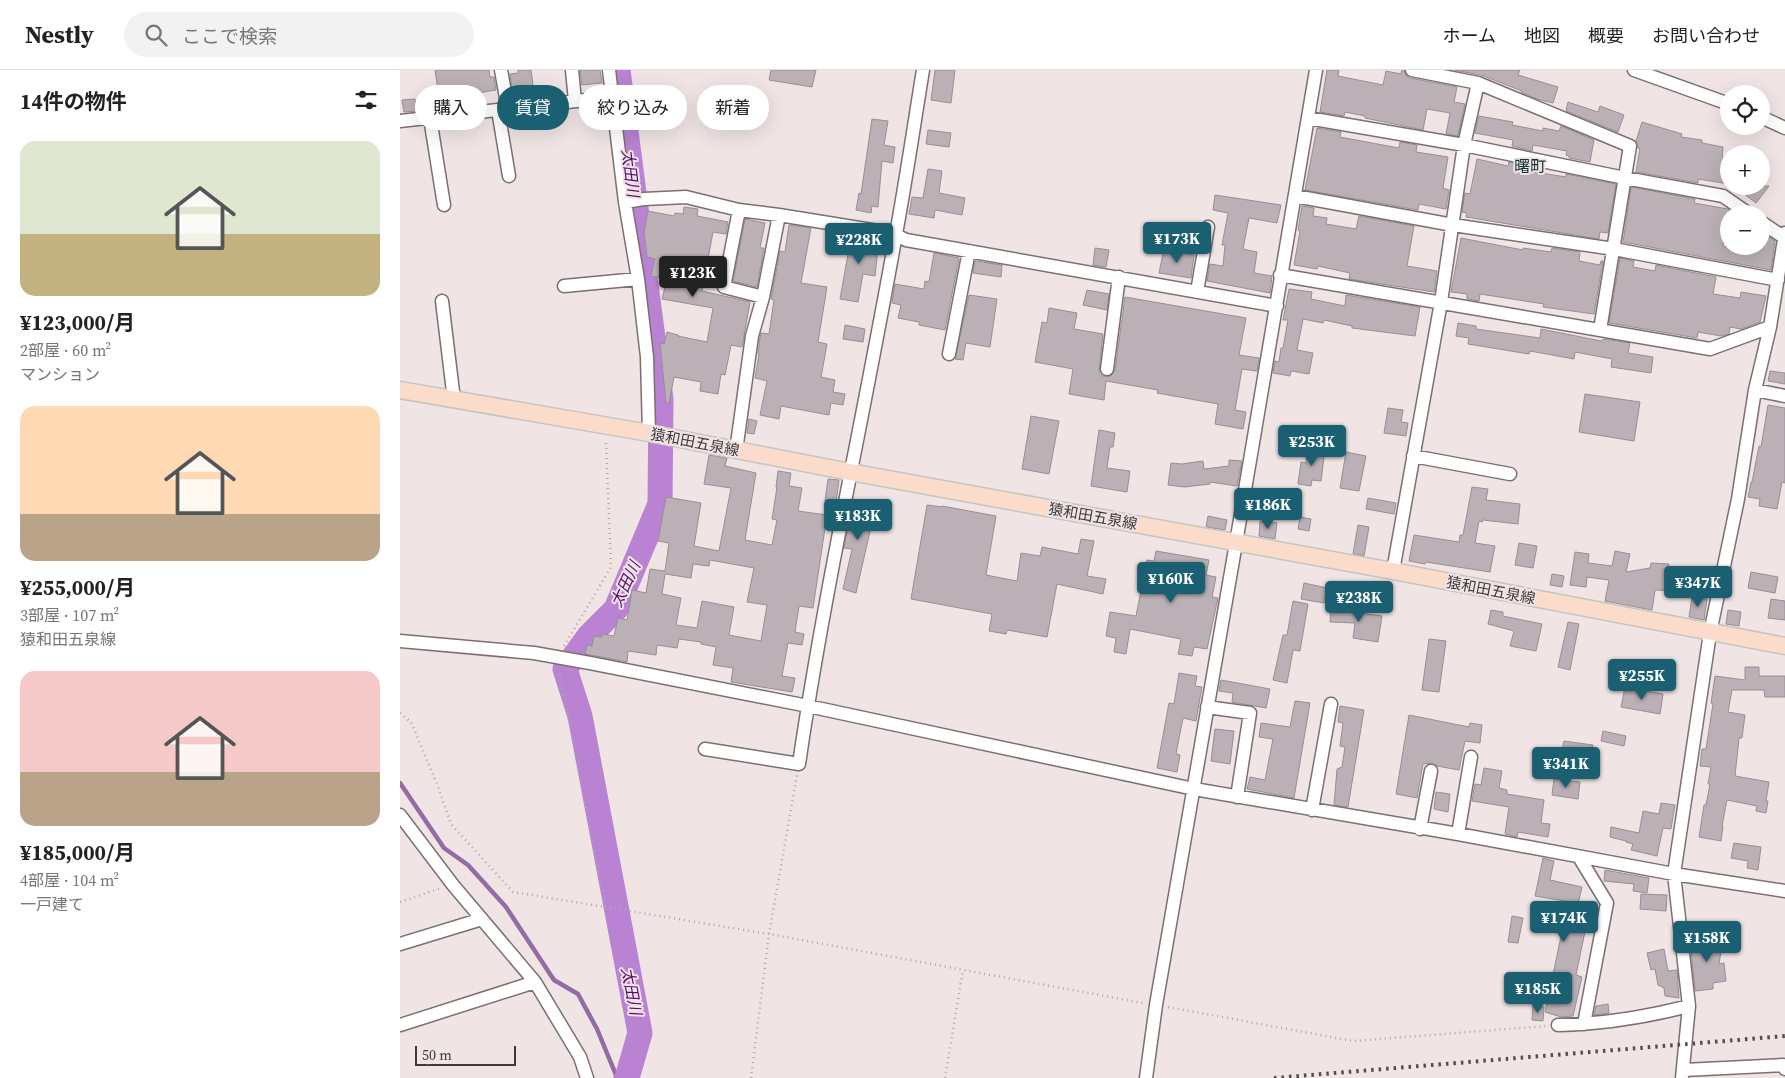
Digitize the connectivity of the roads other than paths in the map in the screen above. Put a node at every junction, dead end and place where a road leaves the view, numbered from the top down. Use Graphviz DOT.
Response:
graph roads {
  1 [pos="501,70"];
  2 [pos="572,70"];
  3 [pos="609,70"];
  4 [pos="923,70"];
  5 [pos="1316,70"];
  6 [pos="1412,70"];
  7 [pos="1634,70"];
  8 [pos="1478,83"];
  9 [pos="502,85"];
  10 [pos="611,85"];
  11 [pos="575,101"];
  12 [pos="579,101"];
  13 [pos="1720,101"];
  14 [pos="569,102"];
  15 [pos="1308,118"];
  16 [pos="415,120"];
  17 [pos="1770,121"];
  18 [pos="400,122"];
  19 [pos="1785,128"];
  20 [pos="432,130"];
  21 [pos="505,130"];
  22 [pos="616,130"];
  23 [pos="1464,145"];
  24 [pos="509,176"];
  25 [pos="1625,178"];
  26 [pos="1294,196"];
  27 [pos="625,202"];
  28 [pos="444,205"];
  29 [pos="1736,205"];
  30 [pos="739,210"];
  31 [pos="779,215"];
  32 [pos="1453,225"];
  33 [pos="1208,227"];
  34 [pos="1770,228"];
  35 [pos="1785,233"];
  36 [pos="896,235"];
  37 [pos="1784,238"];
  38 [pos="1614,249"];
  39 [pos="970,251"];
  40 [pos="1280,275"];
  41 [pos="1119,277"];
  42 [pos="638,279"];
  43 [pos="1778,280"];
  44 [pos="564,286"];
  45 [pos="1196,292"];
  46 [pos="764,297"];
  47 [pos="442,301"];
  48 [pos="1441,302"];
  49 [pos="1276,306"];
  50 [pos="1770,327"];
  51 [pos="1600,330"];
  52 [pos="949,354"];
  53 [pos="1107,369"];
  54 [pos="400,390"];
  55 [pos="1755,390"];
  56 [pos="1785,396"];
  57 [pos="454,400"];
  58 [pos="649,433"];
  59 [pos="736,451"];
  60 [pos="1413,456"];
  61 [pos="850,472"];
  62 [pos="1510,474"];
  63 [pos="1236,543"];
  64 [pos="1393,571"];
  65 [pos="1710,633"];
  66 [pos="1785,637"];
  67 [pos="400,641"];
  68 [pos="1762,642"];
  69 [pos="1785,646"];
  70 [pos="1785,655"];
  71 [pos="1331,704"];
  72 [pos="808,706"];
  73 [pos="1207,707"];
  74 [pos="705,748"];
  75 [pos="1471,758"];
  76 [pos="1431,771"];
  77 [pos="1194,790"];
  78 [pos="1237,797"];
  79 [pos="1312,810"];
  80 [pos="400,815"];
  81 [pos="1420,829"];
  82 [pos="1458,834"];
  83 [pos="1579,857"];
  84 [pos="1674,874"];
  85 [pos="1785,890"];
  86 [pos="482,919"];
  87 [pos="400,944"];
  88 [pos="535,982"];
  89 [pos="1689,1006"];
  90 [pos="1584,1024"];
  91 [pos="400,1025"];
  92 [pos="1558,1025"];
  93 [pos="1785,1069"];
  94 [pos="1683,1074"];
  95 [pos="587,1078"];
  96 [pos="1146,1078"];
  1 -- 9 [label="street"];
  2 -- 11 [label="street"];
  3 -- 10 [label="street"];
  4 -- 36 [label="street"];
  5 -- 15 [label="street"];
  6 -- 8 [label="street"];
  7 -- 13 [label="street"];
  8 -- 23 [label="street"];
  8 -- 25 [label="street"];
  11 -- 12 [label="street"];
  11 -- 14 [label="street"];
  15 -- 23 [label="street"];
  15 -- 26 [label="street"];
  16 -- 18 [label="street"];
  17 -- 19 [label="street"];
  20 -- 28 [label="street"];
  21 -- 24 [label="street"];
  22 -- 27 [label="street"];
  23 -- 25 [label="street"];
  23 -- 32 [label="street"];
  25 -- 29 [label="street"];
  25 -- 38 [label="street"];
  26 -- 32 [label="street"];
  26 -- 40 [label="street"];
  27 -- 30 [label="street"];
  27 -- 42 [label="street"];
  30 -- 31 [label="street"];
  30 -- 46 [label="street"];
  31 -- 36 [label="street"];
  31 -- 46 [label="street"];
  32 -- 38 [label="street"];
  32 -- 48 [label="street"];
  33 -- 45 [label="street"];
  34 -- 37 [label="street"];
  35 -- 37 [label="street"];
  36 -- 39 [label="street"];
  36 -- 61 [label="street"];
  37 -- 43 [label="street"];
  38 -- 43 [label="street"];
  38 -- 51 [label="street"];
  39 -- 41 [label="street"];
  39 -- 52 [label="street"];
  40 -- 48 [label="street"];
  40 -- 49 [label="street"];
  41 -- 45 [label="street"];
  41 -- 53 [label="street"];
  42 -- 44 [label="street"];
  42 -- 58 [label="street"];
  43 -- 50 [label="street"];
  45 -- 49 [label="street"];
  46 -- 59 [label="street"];
  47 -- 57 [label="street"];
  48 -- 51 [label="street"];
  48 -- 60 [label="street"];
  49 -- 63 [label="street"];
  50 -- 51 [label="street"];
  50 -- 55 [label="street"];
  54 -- 57 [label="main road, 猿和田五泉線"];
  55 -- 56 [label="street"];
  55 -- 65 [label="street"];
  57 -- 58 [label="main road, 猿和田五泉線"];
  58 -- 59 [label="main road, 猿和田五泉線"];
  59 -- 61 [label="main road, 猿和田五泉線"];
  60 -- 62 [label="street"];
  60 -- 64 [label="street"];
  61 -- 63 [label="main road, 猿和田五泉線"];
  61 -- 72 [label="street"];
  63 -- 64 [label="main road, 猿和田五泉線"];
  63 -- 73 [label="street"];
  64 -- 65 [label="main road, 猿和田五泉線"];
  65 -- 68 [label="main road, 猿和田五泉線"];
  65 -- 84 [label="street"];
  66 -- 68 [label="street"];
  67 -- 72 [label="street"];
  68 -- 69 [label="main road, 猿和田五泉線"];
  68 -- 70 [label="street"];
  71 -- 79 [label="street"];
  72 -- 74 [label="street"];
  72 -- 77 [label="street"];
  73 -- 77 [label="street"];
  73 -- 78 [label="street"];
  75 -- 82 [label="street"];
  76 -- 81 [label="street"];
  77 -- 78 [label="street"];
  77 -- 96 [label="street"];
  78 -- 79 [label="street"];
  79 -- 81 [label="street"];
  80 -- 86 [label="street"];
  81 -- 82 [label="street"];
  82 -- 83 [label="street"];
  83 -- 84 [label="street"];
  83 -- 90 [label="street"];
  84 -- 85 [label="street"];
  84 -- 89 [label="street"];
  86 -- 87 [label="street"];
  86 -- 88 [label="street"];
  88 -- 91 [label="street"];
  88 -- 95 [label="street"];
  89 -- 90 [label="street"];
  89 -- 94 [label="street"];
  90 -- 92 [label="street"];
  93 -- 94 [label="street"];
}
